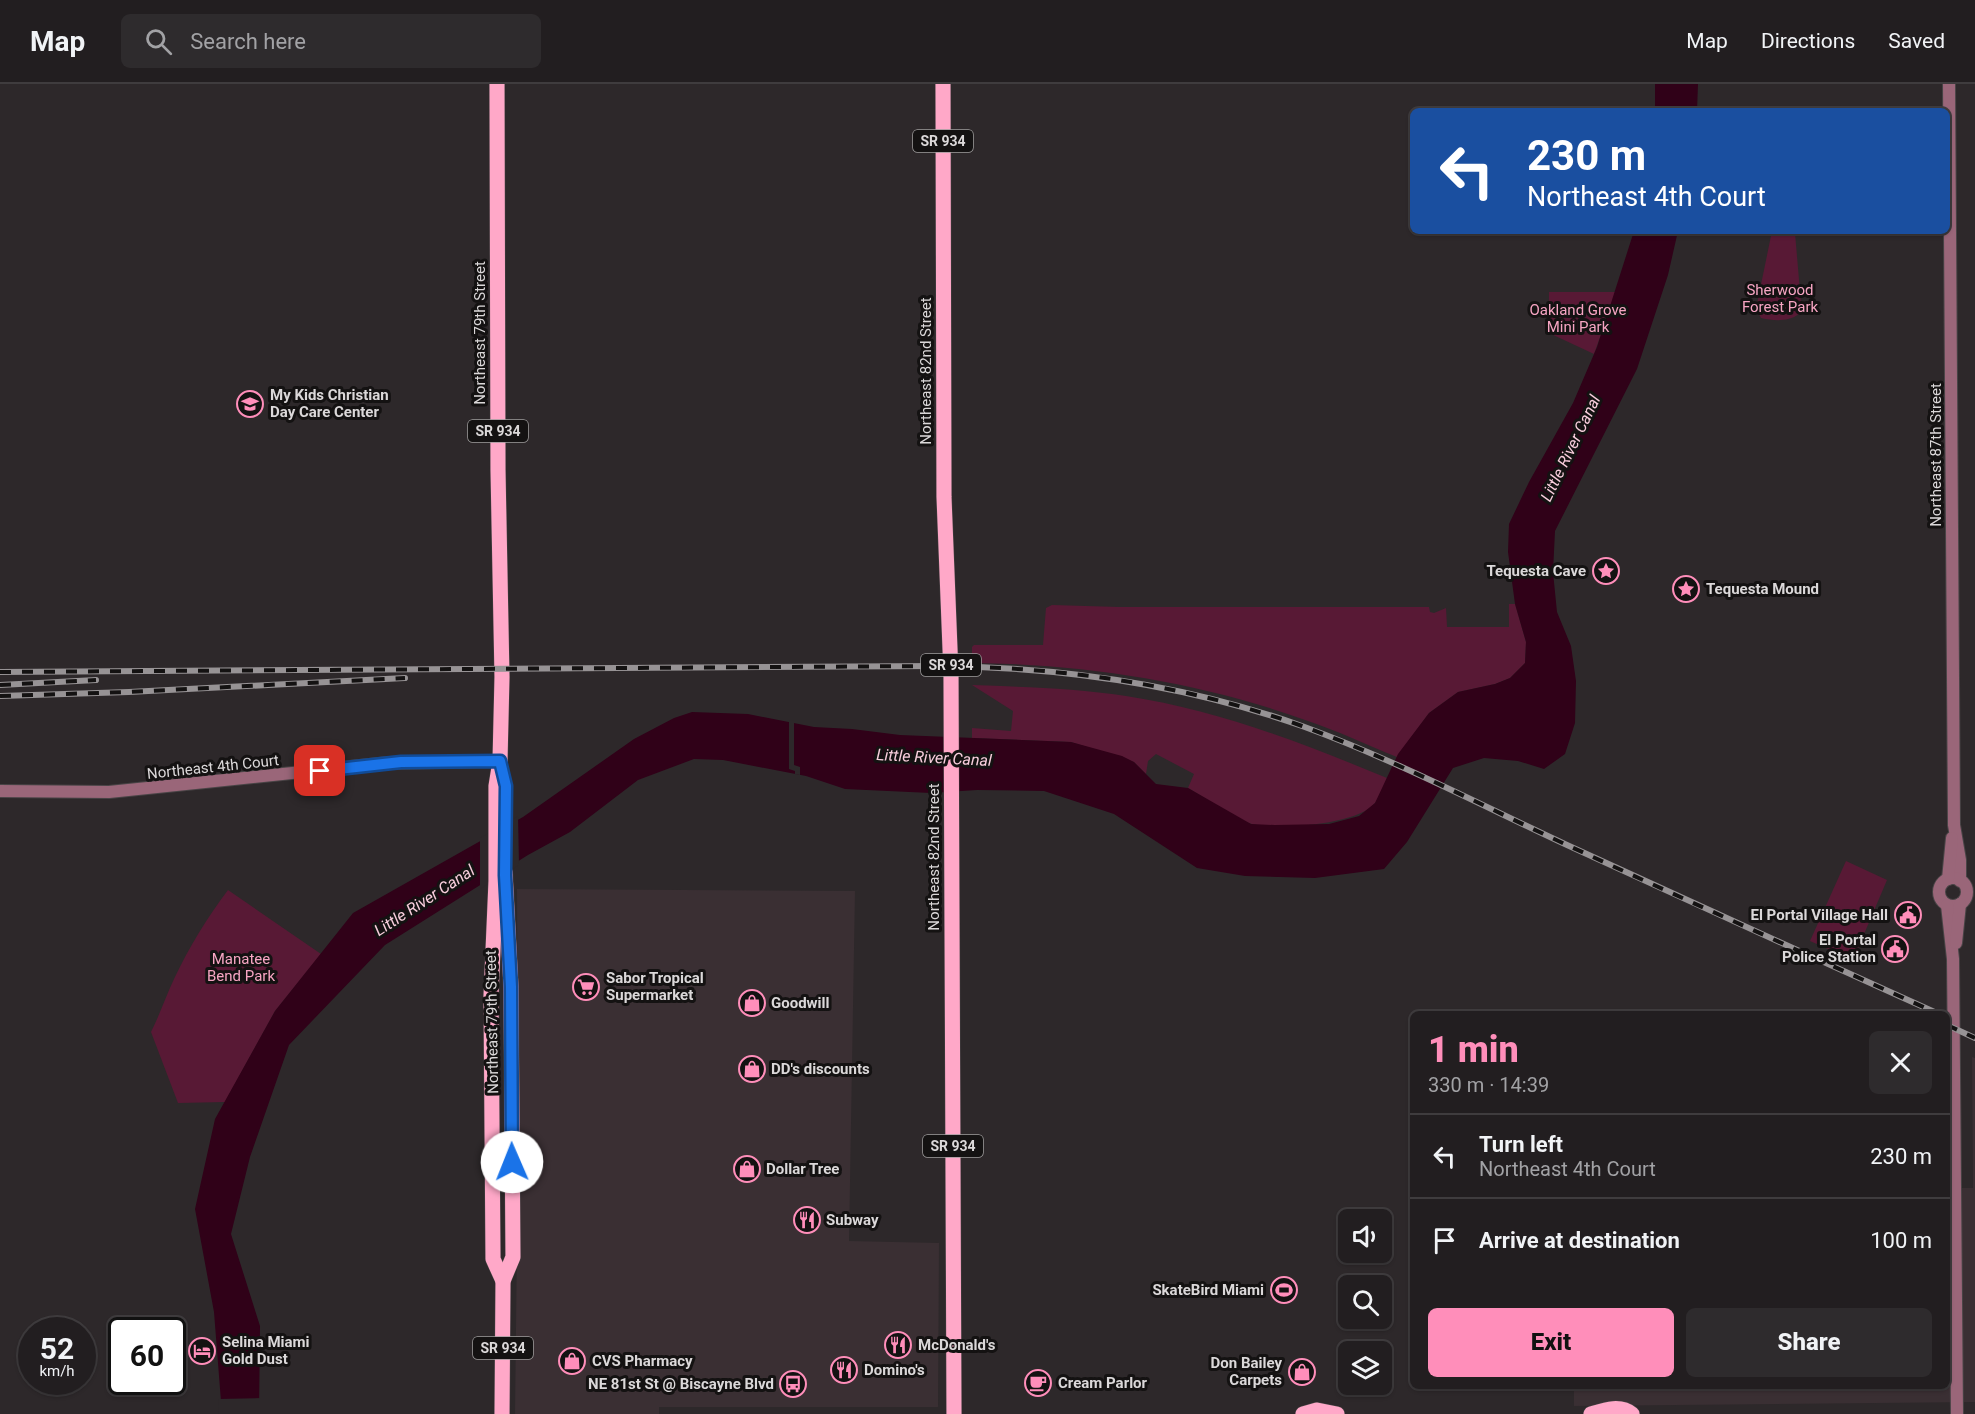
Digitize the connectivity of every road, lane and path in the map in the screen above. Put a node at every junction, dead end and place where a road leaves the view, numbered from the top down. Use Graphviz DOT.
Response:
graph roads {
  1 [pos="497,84"];
  2 [pos="943,84"];
  3 [pos="1949,84"];
  4 [pos="1949,108"];
  5 [pos="1950,232"];
  6 [pos="500,761"];
  7 [pos="0,791"];
  8 [pos="1954,880"];
  9 [pos="1960,904"];
  10 [pos="1947,905"];
  11 [pos="1953,959"];
  12 [pos="502,1414"];
  13 [pos="954,1414"];
  14 [pos="1303,1414"];
  15 [pos="1337,1414"];
  16 [pos="1591,1414"];
  17 [pos="1632,1414"];
  18 [pos="1957,1414"];
  1 -- 6 [label="main road, Northeast 79th Street / SR 934"];
  2 -- 13 [label="main road, Northeast 82nd Street / SR 934"];
  3 -- 4 [label="street, Northeast 87th Street"];
  5 -- 8 [label="street, Northeast 87th Street"];
  6 -- 7 [label="street, Northeast 4th Court"];
  6 -- 12 [label="main road, Northeast 79th Street / SR 934"];
  8 -- 9 [label="street"];
  8 -- 10 [label="street"];
  9 -- 10 [label="street"];
  9 -- 11 [label="street"];
  10 -- 11 [label="street"];
  11 -- 18 [label="street"];
  14 -- 15 [label="main road"];
  16 -- 17 [label="main road"];
}
